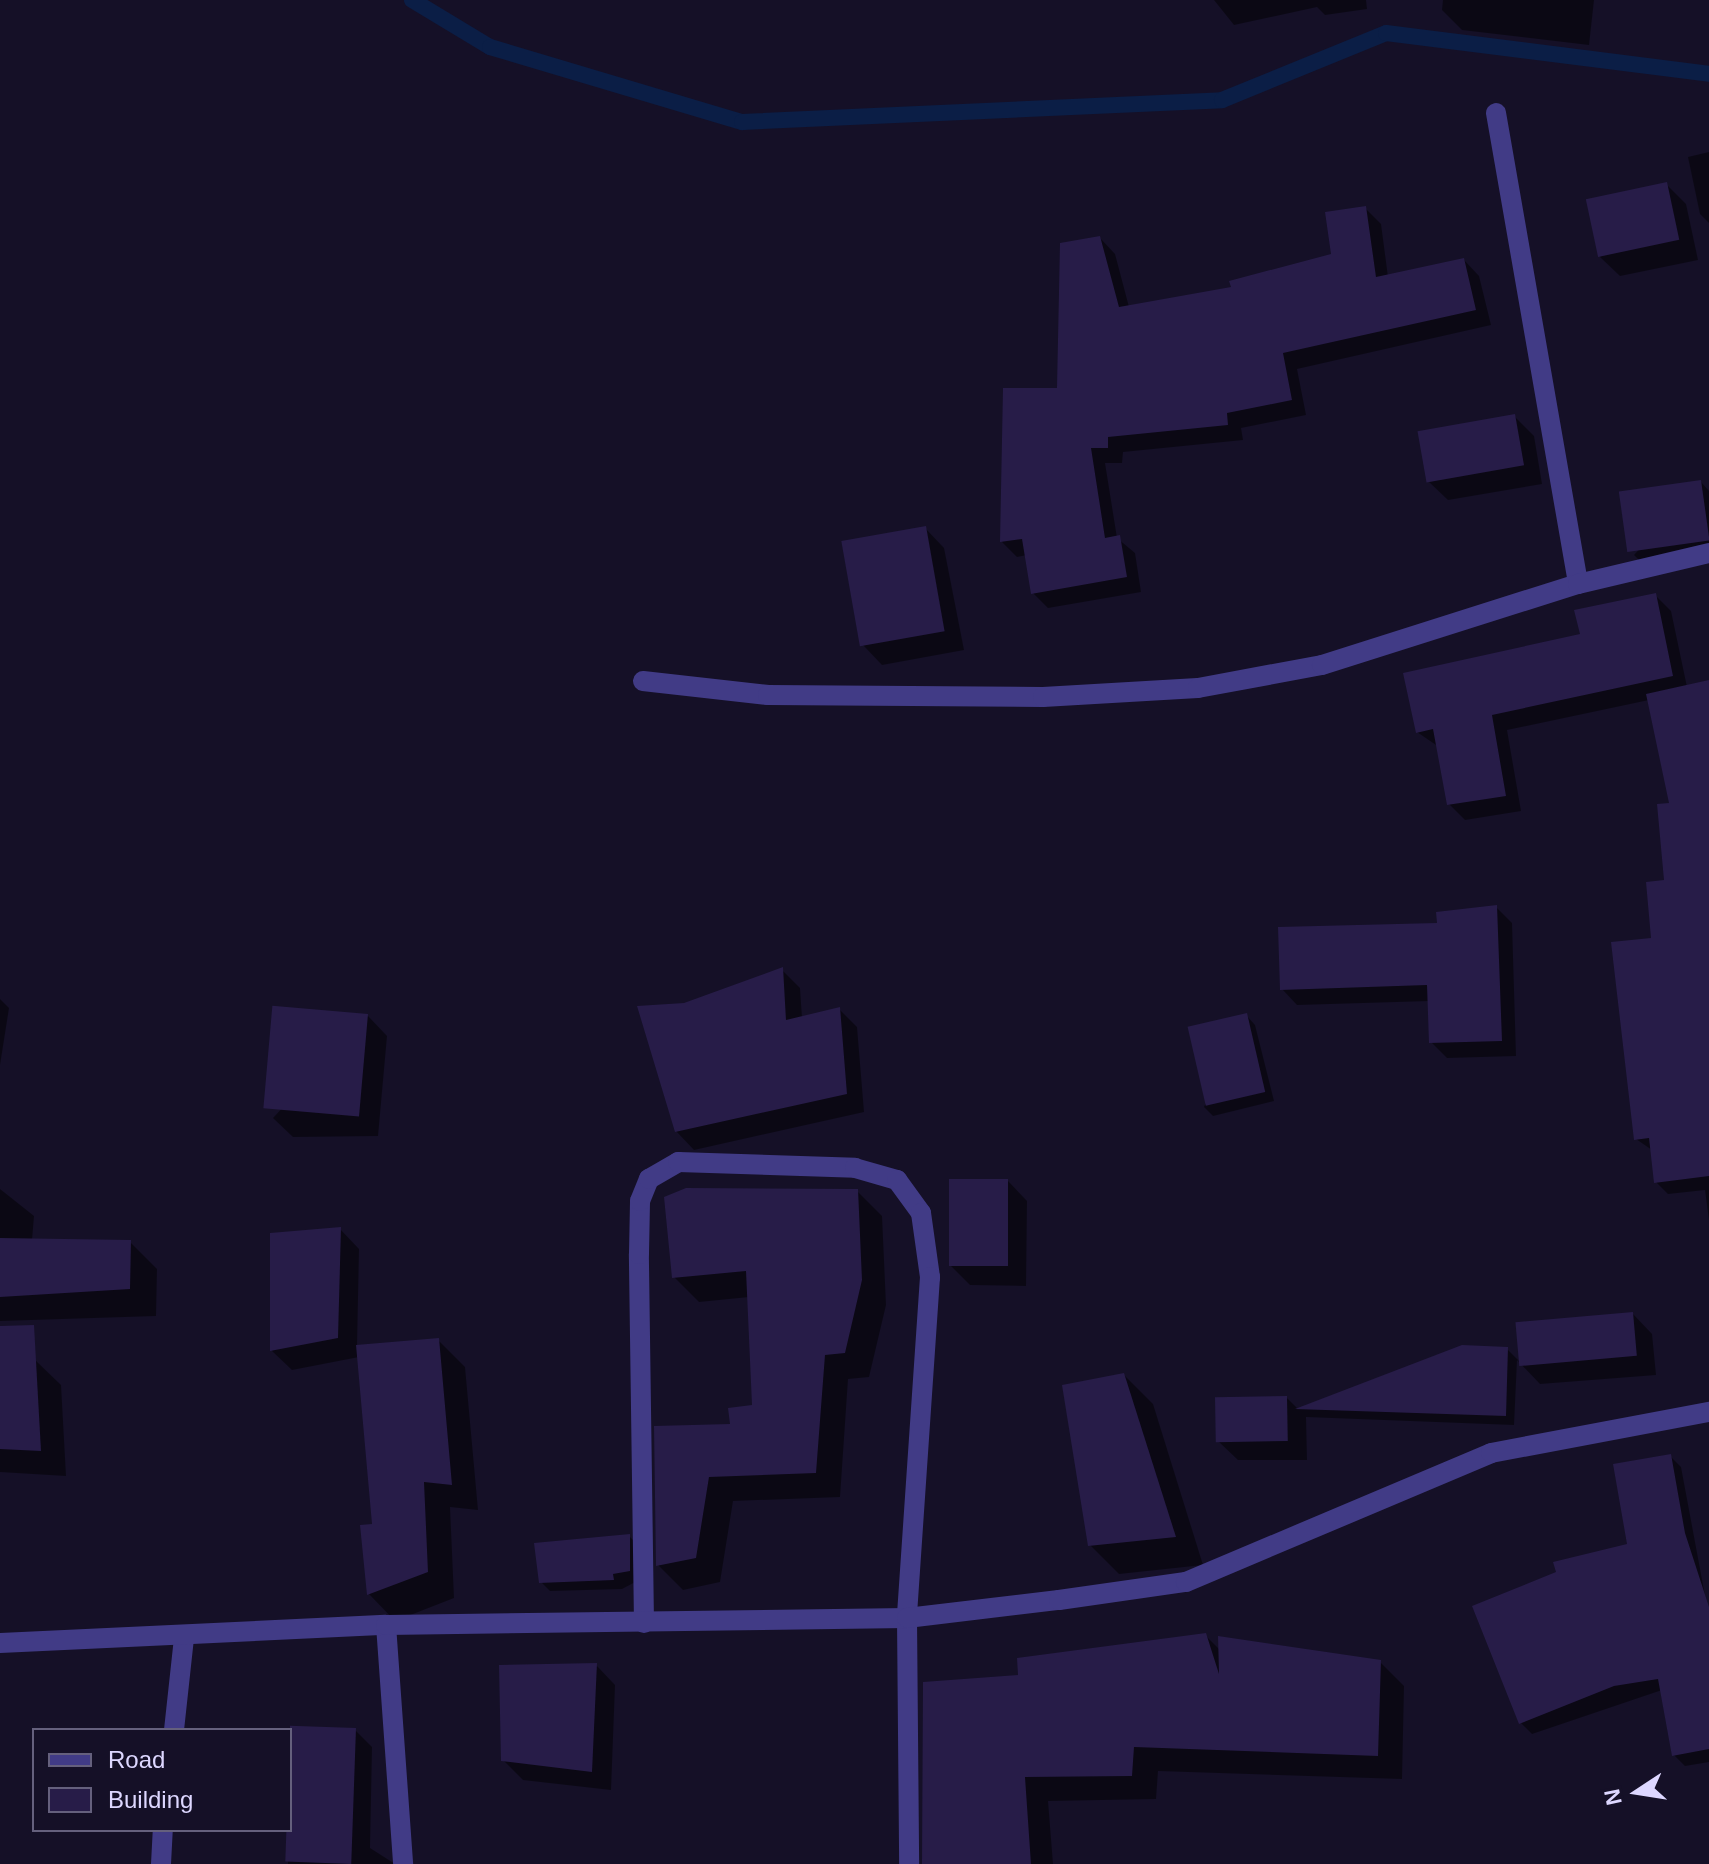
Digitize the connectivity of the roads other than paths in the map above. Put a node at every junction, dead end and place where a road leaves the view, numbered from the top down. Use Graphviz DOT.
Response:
graph roads {
  1 [pos="1496,113"];
  2 [pos="1709,553"];
  3 [pos="1578,584"];
  4 [pos="643,681"];
  5 [pos="1709,1412"];
  6 [pos="907,1618"];
  7 [pos="644,1623"];
  8 [pos="386,1625"];
  9 [pos="184,1638"];
  10 [pos="0,1643"];
  11 [pos="174,1728"];
  12 [pos="163,1832"];
  13 [pos="161,1864"];
  14 [pos="403,1864"];
  15 [pos="909,1864"];
  1 -- 3 [label="street"];
  2 -- 3 [label="street"];
  3 -- 4 [label="street"];
  5 -- 6 [label="street"];
  6 -- 7 [label="street"];
  6 -- 7 [label="street"];
  6 -- 15 [label="street"];
  7 -- 8 [label="street"];
  8 -- 9 [label="street"];
  8 -- 14 [label="street"];
  9 -- 10 [label="street"];
  9 -- 11 [label="street"];
  12 -- 13 [label="street"];
}
